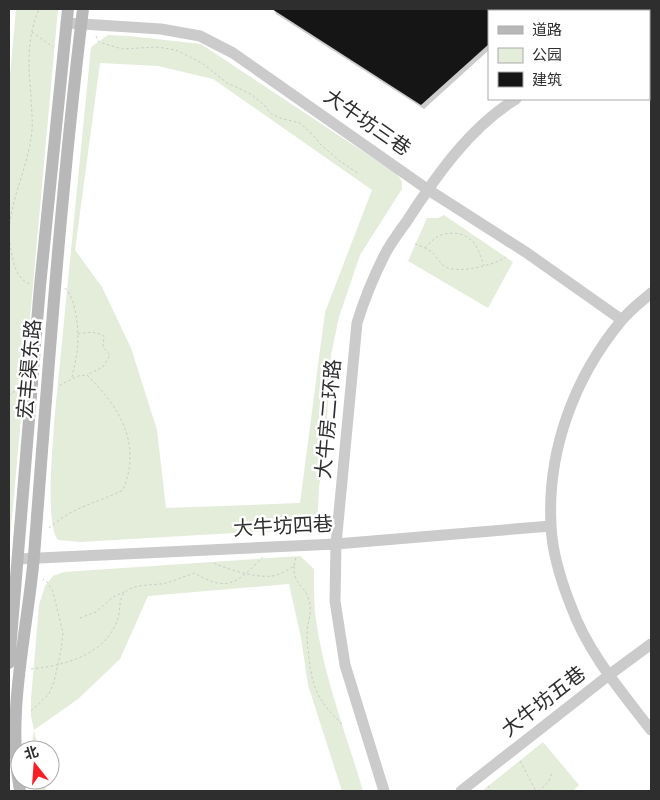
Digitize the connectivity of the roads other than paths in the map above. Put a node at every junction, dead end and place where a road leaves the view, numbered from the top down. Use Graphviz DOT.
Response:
graph roads {
  1 [pos="68,9"];
  2 [pos="83,9"];
  3 [pos="66,23"];
  4 [pos="81,24"];
  5 [pos="514,100"];
  6 [pos="428,189"];
  7 [pos="651,293"];
  8 [pos="622,320"];
  9 [pos="551,526"];
  10 [pos="336,544"];
  11 [pos="18,559"];
  12 [pos="33,565"];
  13 [pos="651,644"];
  14 [pos="9,663"];
  15 [pos="609,675"];
  16 [pos="651,730"];
  17 [pos="20,791"];
  18 [pos="384,791"];
  19 [pos="461,791"];
  1 -- 3 [label="main road, 宏丰渠东路"];
  2 -- 4 [label="main road, 宏丰渠东路"];
  3 -- 4 [label="street, 大牛坊三巷"];
  3 -- 11 [label="main road, 宏丰渠东路"];
  4 -- 6 [label="street, 大牛坊三巷"];
  4 -- 12 [label="main road, 宏丰渠东路"];
  5 -- 6 [label="street, 大牛房二环路"];
  6 -- 8 [label="street, 大牛坊三巷"];
  6 -- 10 [label="street, 大牛房二环路"];
  7 -- 8 [label="street"];
  8 -- 9 [label="street"];
  9 -- 10 [label="street, 大牛坊四巷"];
  9 -- 15 [label="street"];
  10 -- 12 [label="street, 大牛坊四巷"];
  10 -- 18 [label="street, 大牛房二环路"];
  11 -- 12 [label="street, 大牛坊四巷"];
  11 -- 14 [label="main road, 宏丰渠东路"];
  12 -- 17 [label="main road, 宏丰渠东路"];
  13 -- 15 [label="street, 大牛坊五巷"];
  15 -- 16 [label="street"];
  15 -- 19 [label="street, 大牛坊五巷"];
}
